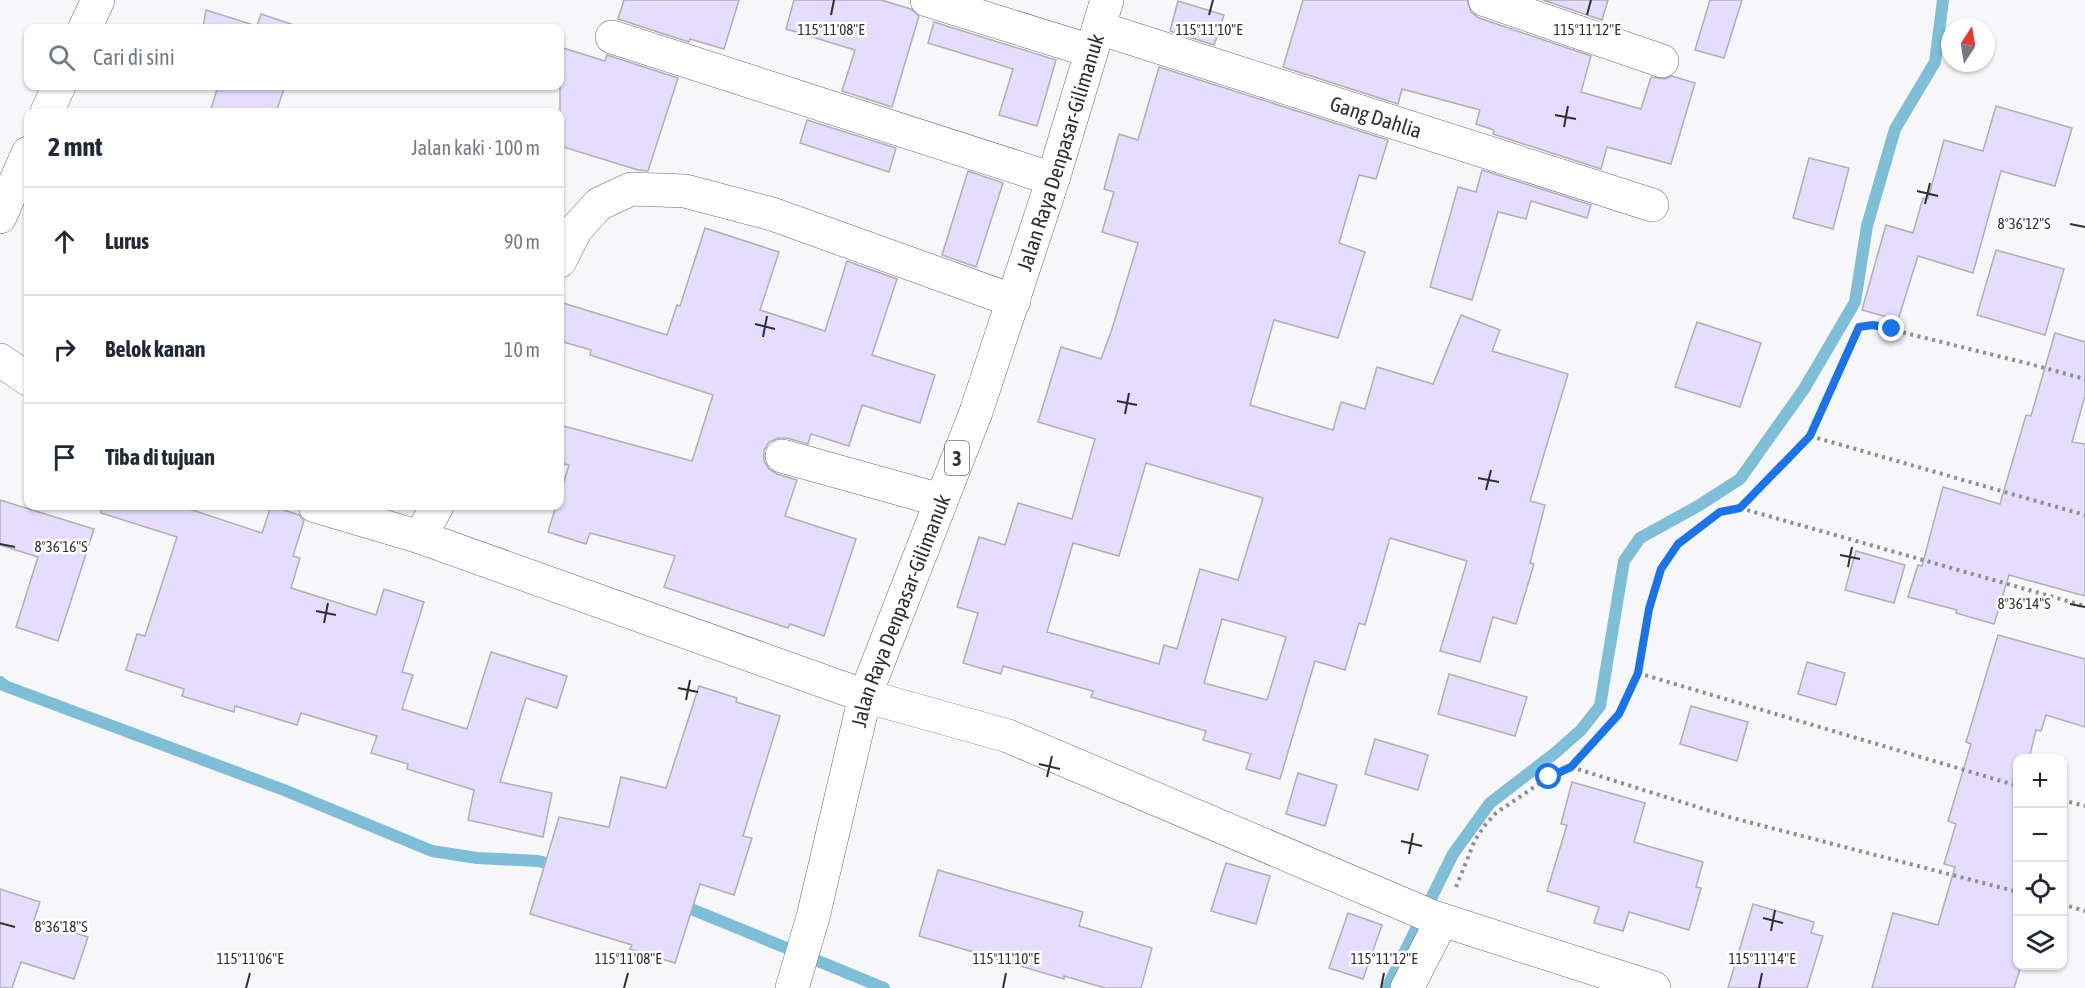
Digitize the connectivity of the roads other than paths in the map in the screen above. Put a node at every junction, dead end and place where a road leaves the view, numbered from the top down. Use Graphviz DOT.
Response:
graph roads {
  1 [pos="98,0"];
  2 [pos="927,0"];
  3 [pos="1485,0"];
  4 [pos="87,24"];
  5 [pos="1099,26"];
  6 [pos="612,38"];
  7 [pos="1662,61"];
  8 [pos="57,90"];
  9 [pos="49,108"];
  10 [pos="24,161"];
  11 [pos="1053,179"];
  12 [pos="1652,205"];
  13 [pos="1,209"];
  14 [pos="564,253"];
  15 [pos="1014,301"];
  16 [pos="0,360"];
  17 [pos="24,376"];
  18 [pos="782,456"];
  19 [pos="940,500"];
  20 [pos="329,510"];
  21 [pos="435,510"];
  22 [pos="420,537"];
  23 [pos="865,696"];
  24 [pos="1437,918"];
  25 [pos="792,988"];
  26 [pos="1407,988"];
  27 [pos="1654,988"];
  1 -- 4 [label="main road"];
  2 -- 5 [label="main road, Gang Dahlia"];
  3 -- 7 [label="main road"];
  5 -- 11 [label="main road, Jalan Raya Denpasar-Gilimanuk / 3"];
  5 -- 12 [label="main road, Gang Dahlia"];
  6 -- 11 [label="main road"];
  8 -- 9 [label="main road"];
  10 -- 13 [label="main road"];
  11 -- 15 [label="main road, Jalan Raya Denpasar-Gilimanuk / 3"];
  14 -- 15 [label="main road"];
  15 -- 19 [label="main road, Jalan Raya Denpasar-Gilimanuk / 3"];
  16 -- 17 [label="main road"];
  18 -- 19 [label="main road"];
  19 -- 23 [label="main road, Jalan Raya Denpasar-Gilimanuk / 3"];
  20 -- 22 [label="main road"];
  21 -- 22 [label="main road"];
  22 -- 23 [label="main road"];
  23 -- 24 [label="main road"];
  23 -- 25 [label="main road, Jalan Raya Denpasar-Gilimanuk / 3"];
  24 -- 26 [label="main road"];
  24 -- 27 [label="main road"];
}
